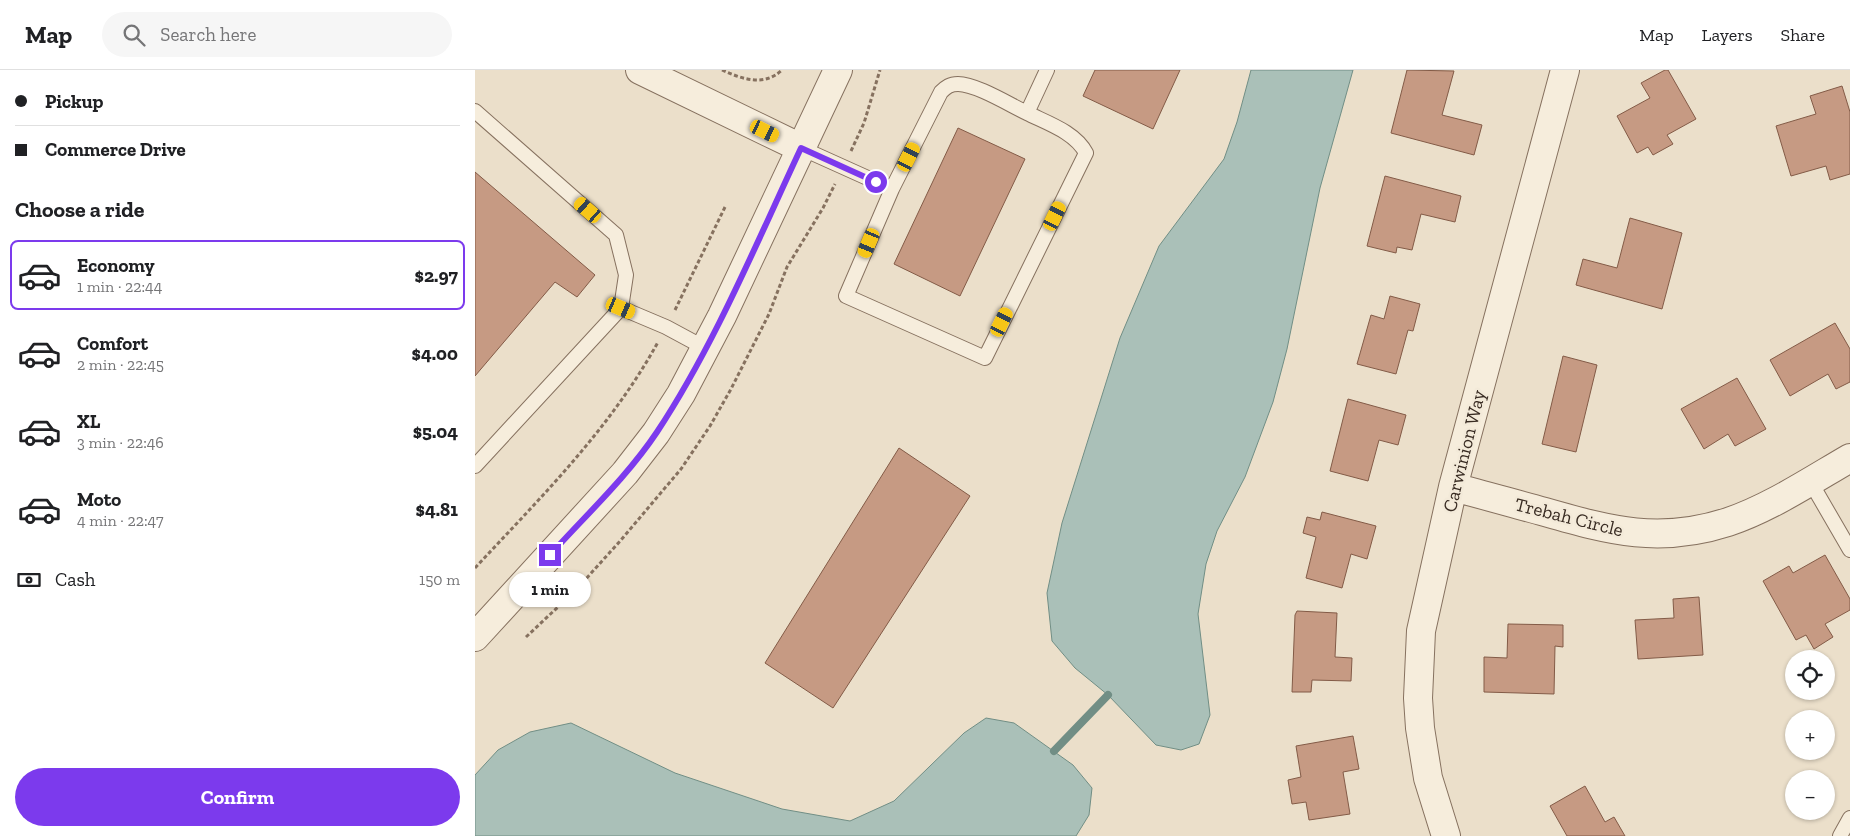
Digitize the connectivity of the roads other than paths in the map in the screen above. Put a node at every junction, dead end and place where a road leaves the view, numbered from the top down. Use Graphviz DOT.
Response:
graph roads {
  1 [pos="640,70"];
  2 [pos="838,70"];
  3 [pos="1047,70"];
  4 [pos="1565,70"];
  5 [pos="475,111"];
  6 [pos="1027,113"];
  7 [pos="801,148"];
  8 [pos="892,189"];
  9 [pos="621,308"];
  10 [pos="705,348"];
  11 [pos="1850,458"];
  12 [pos="475,466"];
  13 [pos="1810,481"];
  14 [pos="1453,487"];
  15 [pos="1850,550"];
  16 [pos="475,637"];
  17 [pos="1850,818"];
  18 [pos="1445,836"];
  19 [pos="1840,836"];
  1 -- 7 [label="street"];
  2 -- 7 [label="street"];
  3 -- 6 [label="lane"];
  4 -- 14 [label="street, Carwinion Way"];
  5 -- 9 [label="lane"];
  6 -- 8 [label="lane"];
  6 -- 8 [label="lane"];
  7 -- 8 [label="lane"];
  7 -- 10 [label="street"];
  9 -- 10 [label="lane"];
  9 -- 12 [label="lane"];
  10 -- 16 [label="street"];
  11 -- 13 [label="street, Trebah Circle"];
  13 -- 14 [label="street, Trebah Circle"];
  13 -- 15 [label="lane"];
  14 -- 18 [label="street, Carwinion Way"];
  17 -- 19 [label="lane"];
}
